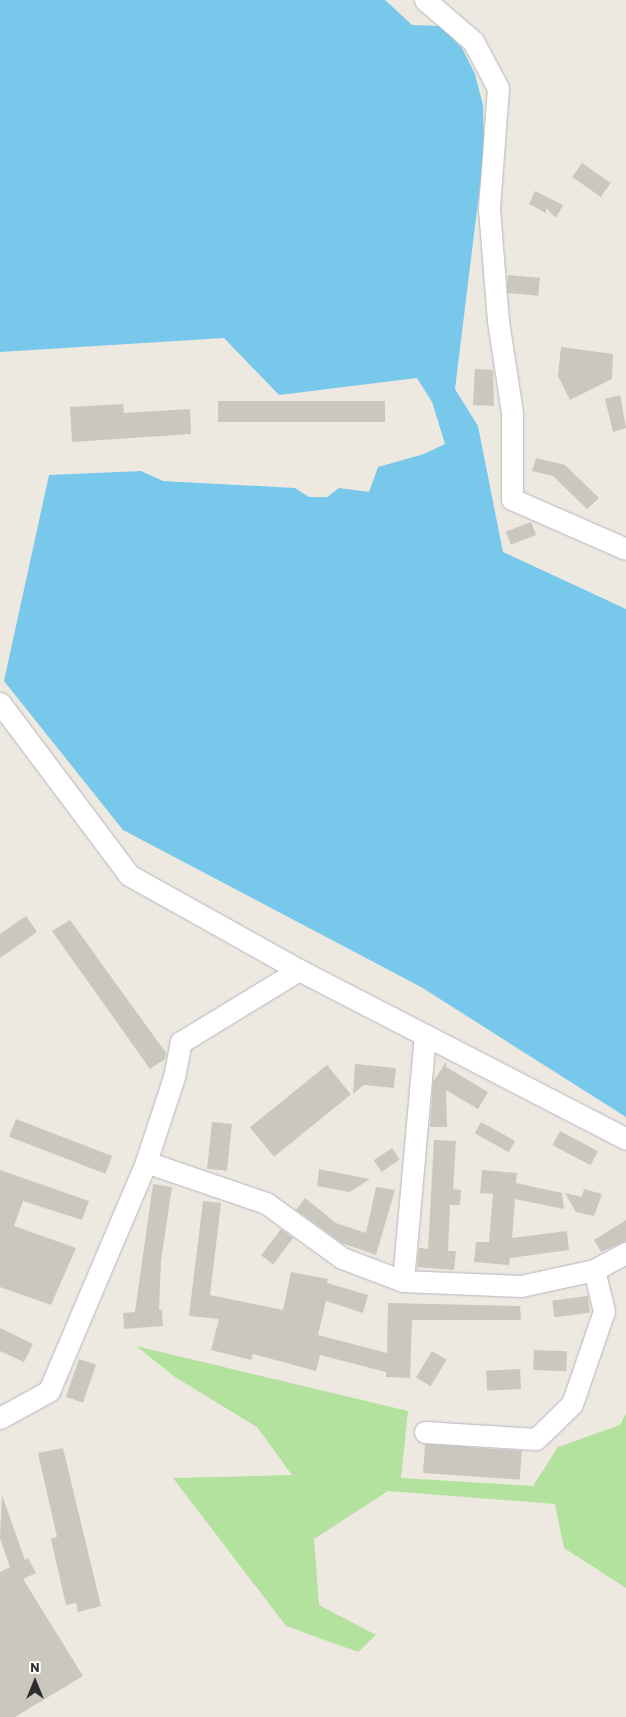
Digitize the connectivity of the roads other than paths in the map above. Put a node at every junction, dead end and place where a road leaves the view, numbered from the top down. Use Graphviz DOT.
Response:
graph roads {
  1 [pos="425,0"];
  2 [pos="626,549"];
  3 [pos="0,703"];
  4 [pos="299,970"];
  5 [pos="425,1035"];
  6 [pos="626,1139"];
  7 [pos="146,1162"];
  8 [pos="626,1253"];
  9 [pos="594,1270"];
  10 [pos="403,1281"];
  11 [pos="0,1418"];
  12 [pos="425,1432"];
  1 -- 2 [label="street"];
  3 -- 4 [label="street"];
  4 -- 5 [label="street"];
  4 -- 7 [label="street"];
  5 -- 6 [label="street"];
  5 -- 10 [label="street"];
  7 -- 10 [label="street"];
  7 -- 11 [label="street"];
  8 -- 9 [label="street"];
  9 -- 10 [label="street"];
  9 -- 12 [label="street"];
}
